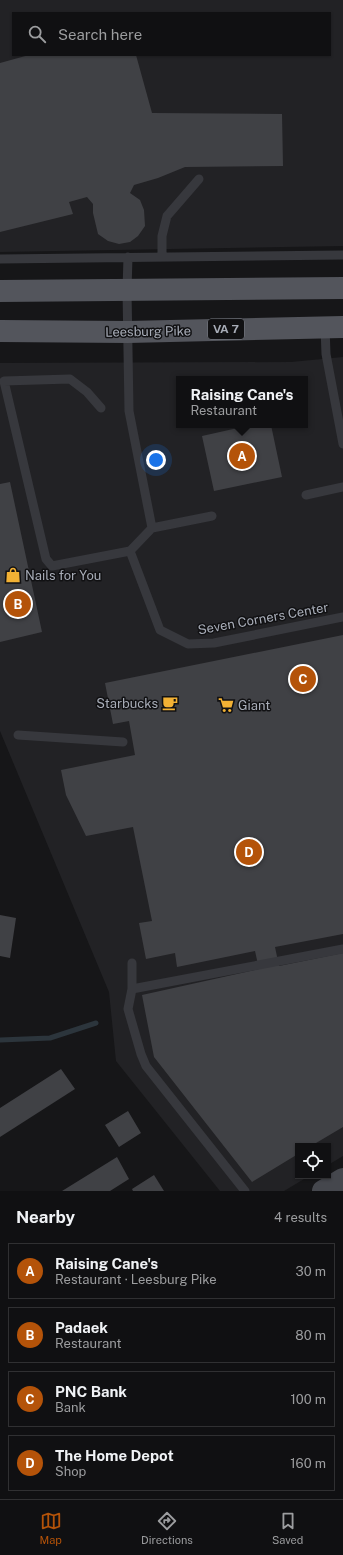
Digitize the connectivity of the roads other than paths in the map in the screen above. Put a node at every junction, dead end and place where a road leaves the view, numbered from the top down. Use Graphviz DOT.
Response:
graph roads {
  1 [pos="199,179"];
  2 [pos="343,255"];
  3 [pos="128,257"];
  4 [pos="162,257"];
  5 [pos="0,259"];
  6 [pos="343,288"];
  7 [pos="126,290"];
  8 [pos="0,291"];
  9 [pos="334,327"];
  10 [pos="0,331"];
  11 [pos="128,332"];
  12 [pos="101,408"];
  13 [pos="343,444"];
  14 [pos="343,488"];
  15 [pos="306,495"];
  16 [pos="212,516"];
  17 [pos="152,528"];
  18 [pos="130,551"];
  19 [pos="343,617"];
  20 [pos="18,735"];
  21 [pos="123,742"];
  22 [pos="343,949"];
  23 [pos="132,963"];
  24 [pos="132,990"];
  25 [pos="343,1179"];
  26 [pos="245,1191"];
  27 [pos="323,1191"];
  1 -- 4 [label="lane"];
  2 -- 4 [label="lane"];
  3 -- 4 [label="lane"];
  3 -- 5 [label="lane"];
  3 -- 7 [label="lane"];
  6 -- 7 [label="main road"];
  7 -- 8 [label="main road"];
  7 -- 11 [label="lane"];
  9 -- 11 [label="main road, Leesburg Pike / VA 7"];
  9 -- 13 [label="lane"];
  10 -- 11 [label="main road, Leesburg Pike / VA 7"];
  11 -- 17 [label="lane"];
  12 -- 18 [label="lane"];
  14 -- 15 [label="lane"];
  16 -- 17 [label="lane"];
  17 -- 18 [label="lane"];
  18 -- 19 [label="lane, Seven Corners Center"];
  20 -- 21 [label="lane"];
  22 -- 24 [label="lane"];
  23 -- 24 [label="lane"];
  24 -- 26 [label="lane"];
  25 -- 27 [label="street"];
}
